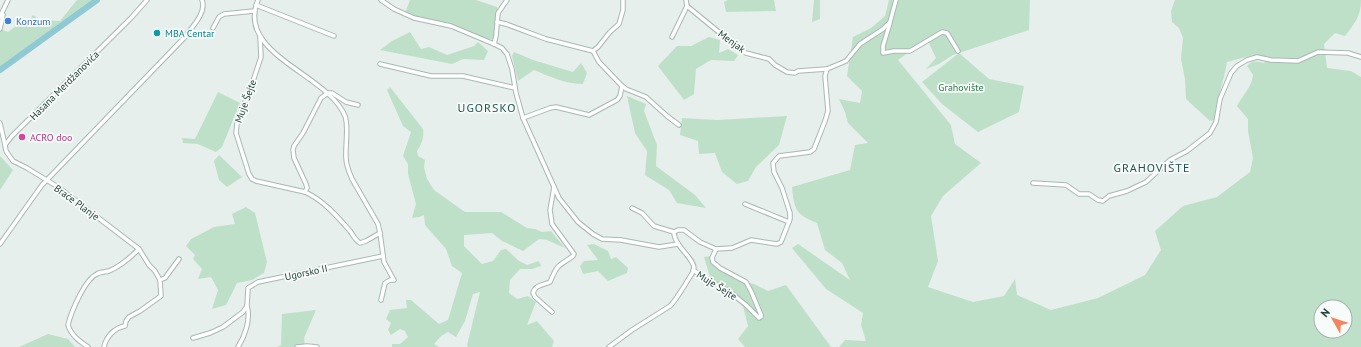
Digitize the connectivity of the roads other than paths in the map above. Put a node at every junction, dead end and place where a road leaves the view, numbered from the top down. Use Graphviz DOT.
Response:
graph roads {
  1 [pos="147,0"];
  2 [pos="202,0"];
  3 [pos="258,0"];
  4 [pos="381,0"];
  5 [pos="507,0"];
  6 [pos="623,0"];
  7 [pos="686,0"];
  8 [pos="896,0"];
  9 [pos="8,1"];
  10 [pos="256,5"];
  11 [pos="687,6"];
  12 [pos="3,11"];
  13 [pos="254,11"];
  14 [pos="0,17"];
  15 [pos="497,22"];
  16 [pos="890,22"];
  17 [pos="213,28"];
  18 [pos="0,29"];
  19 [pos="334,36"];
  20 [pos="260,37"];
  21 [pos="672,37"];
  22 [pos="494,44"];
  23 [pos="593,51"];
  24 [pos="958,51"];
  25 [pos="1361,57"];
  26 [pos="380,64"];
  27 [pos="827,69"];
  28 [pos="622,86"];
  29 [pos="515,88"];
  30 [pos="328,93"];
  31 [pos="358,105"];
  32 [pos="523,118"];
  33 [pos="0,123"];
  34 [pos="679,125"];
  35 [pos="5,145"];
  36 [pos="48,180"];
  37 [pos="1033,183"];
  38 [pos="554,186"];
  39 [pos="305,192"];
  40 [pos="745,204"];
  41 [pos="632,208"];
  42 [pos="789,222"];
  43 [pos="674,232"];
  44 [pos="380,233"];
  45 [pos="0,244"];
  46 [pos="678,244"];
  47 [pos="139,249"];
  48 [pos="716,249"];
  49 [pos="384,256"];
  50 [pos="179,259"];
  51 [pos="693,270"];
  52 [pos="160,280"];
  53 [pos="381,300"];
  54 [pos="247,306"];
  55 [pos="552,312"];
  56 [pos="193,338"];
  57 [pos="88,347"];
  58 [pos="104,347"];
  59 [pos="238,347"];
  60 [pos="297,347"];
  61 [pos="317,347"];
  62 [pos="608,347"];
  1 -- 35 [label="street, Hasana Merdžanovića"];
  2 -- 36 [label="street"];
  3 -- 10 [label="street, Muje Šejte"];
  4 -- 22 [label="street"];
  5 -- 15 [label="street"];
  6 -- 23 [label="street"];
  7 -- 11 [label="street"];
  8 -- 16 [label="street"];
  9 -- 12 [label="street"];
  10 -- 13 [label="street, Muje Šejte"];
  10 -- 19 [label="street"];
  11 -- 21 [label="street"];
  11 -- 27 [label="street, Menjak"];
  12 -- 14 [label="street"];
  12 -- 18 [label="street"];
  13 -- 17 [label="street"];
  13 -- 20 [label="street, Muje Šejte"];
  15 -- 22 [label="street"];
  15 -- 23 [label="street"];
  16 -- 24 [label="street"];
  16 -- 27 [label="street, Menjak"];
  20 -- 30 [label="street, Muje Šejte"];
  20 -- 39 [label="street, Muje Šejte"];
  22 -- 29 [label="street"];
  23 -- 28 [label="street"];
  25 -- 37 [label="street"];
  26 -- 29 [label="street"];
  27 -- 42 [label="street"];
  28 -- 32 [label="street"];
  28 -- 34 [label="street"];
  29 -- 32 [label="street"];
  30 -- 31 [label="street, Muje Šejte"];
  30 -- 39 [label="street"];
  30 -- 44 [label="street, Muje Šejte"];
  32 -- 38 [label="street"];
  33 -- 35 [label="street"];
  35 -- 36 [label="street"];
  36 -- 45 [label="street, Braće Planje"];
  36 -- 47 [label="street, Braće Planje"];
  38 -- 46 [label="street"];
  38 -- 55 [label="street"];
  39 -- 44 [label="street, Muje Šejte"];
  40 -- 42 [label="street"];
  41 -- 43 [label="street"];
  42 -- 48 [label="street"];
  43 -- 46 [label="street, Muje Šejte"];
  43 -- 48 [label="street"];
  44 -- 49 [label="street, Muje Šejte"];
  46 -- 51 [label="street, Muje Šejte"];
  47 -- 52 [label="street, Braće Planje"];
  47 -- 57 [label="street"];
  48 -- 51 [label="street, Muje Šejte"];
  49 -- 53 [label="street, Muje Šejte"];
  49 -- 54 [label="street, Ugorsko II"];
  50 -- 52 [label="street"];
  51 -- 62 [label="street, Muje Šejte"];
  52 -- 58 [label="street"];
  54 -- 56 [label="street"];
  54 -- 59 [label="street, Ugorsko II"];
  60 -- 61 [label="street"];
}
